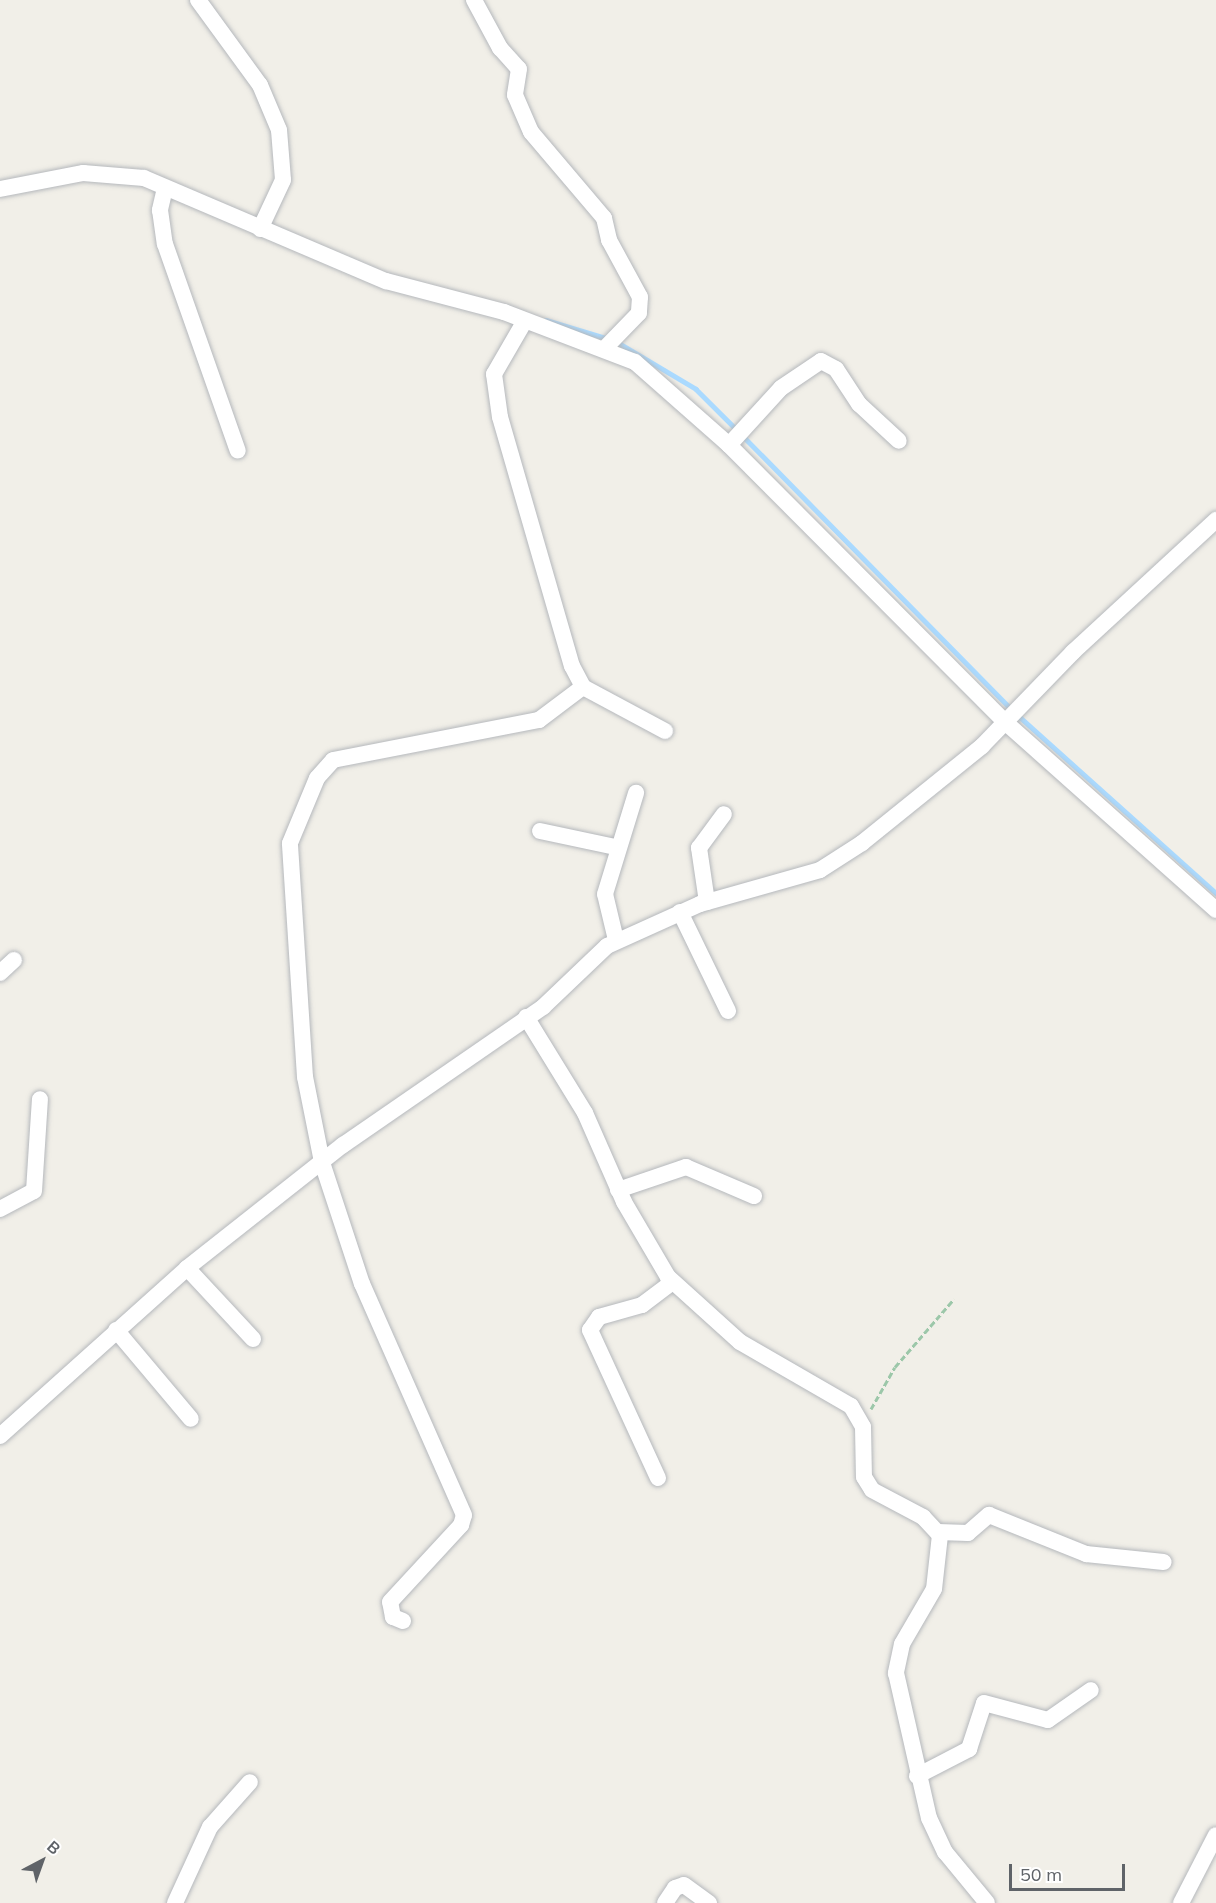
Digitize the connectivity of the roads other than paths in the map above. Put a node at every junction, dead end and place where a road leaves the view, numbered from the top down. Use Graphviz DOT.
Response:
graph roads {
  1 [pos="198,0"];
  2 [pos="474,0"];
  3 [pos="165,188"];
  4 [pos="0,189"];
  5 [pos="264,219"];
  6 [pos="523,324"];
  7 [pos="611,340"];
  8 [pos="734,439"];
  9 [pos="899,441"];
  10 [pos="238,451"];
  11 [pos="1216,520"];
  12 [pos="583,687"];
  13 [pos="1012,713"];
  14 [pos="665,731"];
  15 [pos="636,793"];
  16 [pos="724,814"];
  17 [pos="540,831"];
  18 [pos="615,847"];
  19 [pos="707,902"];
  20 [pos="1216,910"];
  21 [pos="680,912"];
  22 [pos="616,940"];
  23 [pos="14,960"];
  24 [pos="0,973"];
  25 [pos="728,1011"];
  26 [pos="526,1017"];
  27 [pos="40,1099"];
  28 [pos="322,1162"];
  29 [pos="618,1190"];
  30 [pos="754,1196"];
  31 [pos="0,1209"];
  32 [pos="187,1268"];
  33 [pos="672,1282"];
  34 [pos="116,1330"];
  35 [pos="253,1339"];
  36 [pos="191,1419"];
  37 [pos="0,1436"];
  38 [pos="658,1478"];
  39 [pos="938,1532"];
  40 [pos="1164,1562"];
  41 [pos="403,1621"];
  42 [pos="1091,1690"];
  43 [pos="917,1776"];
  44 [pos="250,1782"];
  45 [pos="1216,1835"];
  46 [pos="175,1903"];
  47 [pos="665,1903"];
  48 [pos="709,1903"];
  49 [pos="987,1903"];
  50 [pos="1182,1903"];
  1 -- 5 [label="street"];
  2 -- 7 [label="street"];
  3 -- 4 [label="street"];
  3 -- 5 [label="street"];
  3 -- 10 [label="street"];
  5 -- 6 [label="street"];
  6 -- 7 [label="street"];
  6 -- 12 [label="street"];
  7 -- 8 [label="street"];
  8 -- 9 [label="street"];
  8 -- 13 [label="street"];
  11 -- 13 [label="street"];
  12 -- 14 [label="street"];
  12 -- 28 [label="street"];
  13 -- 19 [label="street"];
  13 -- 20 [label="street"];
  15 -- 18 [label="street"];
  16 -- 19 [label="street"];
  17 -- 18 [label="street"];
  18 -- 22 [label="street"];
  19 -- 21 [label="street"];
  21 -- 22 [label="street"];
  21 -- 25 [label="street"];
  22 -- 26 [label="street"];
  23 -- 24 [label="street"];
  26 -- 28 [label="street"];
  26 -- 29 [label="street"];
  27 -- 31 [label="street"];
  28 -- 32 [label="street"];
  28 -- 41 [label="street"];
  29 -- 30 [label="street"];
  29 -- 33 [label="street"];
  32 -- 34 [label="street"];
  32 -- 35 [label="street"];
  33 -- 38 [label="street"];
  33 -- 39 [label="street"];
  34 -- 36 [label="street"];
  34 -- 37 [label="street"];
  39 -- 40 [label="street"];
  39 -- 43 [label="street"];
  42 -- 43 [label="street"];
  43 -- 49 [label="street"];
  44 -- 46 [label="street"];
  45 -- 50 [label="street"];
  47 -- 48 [label="street"];
}
